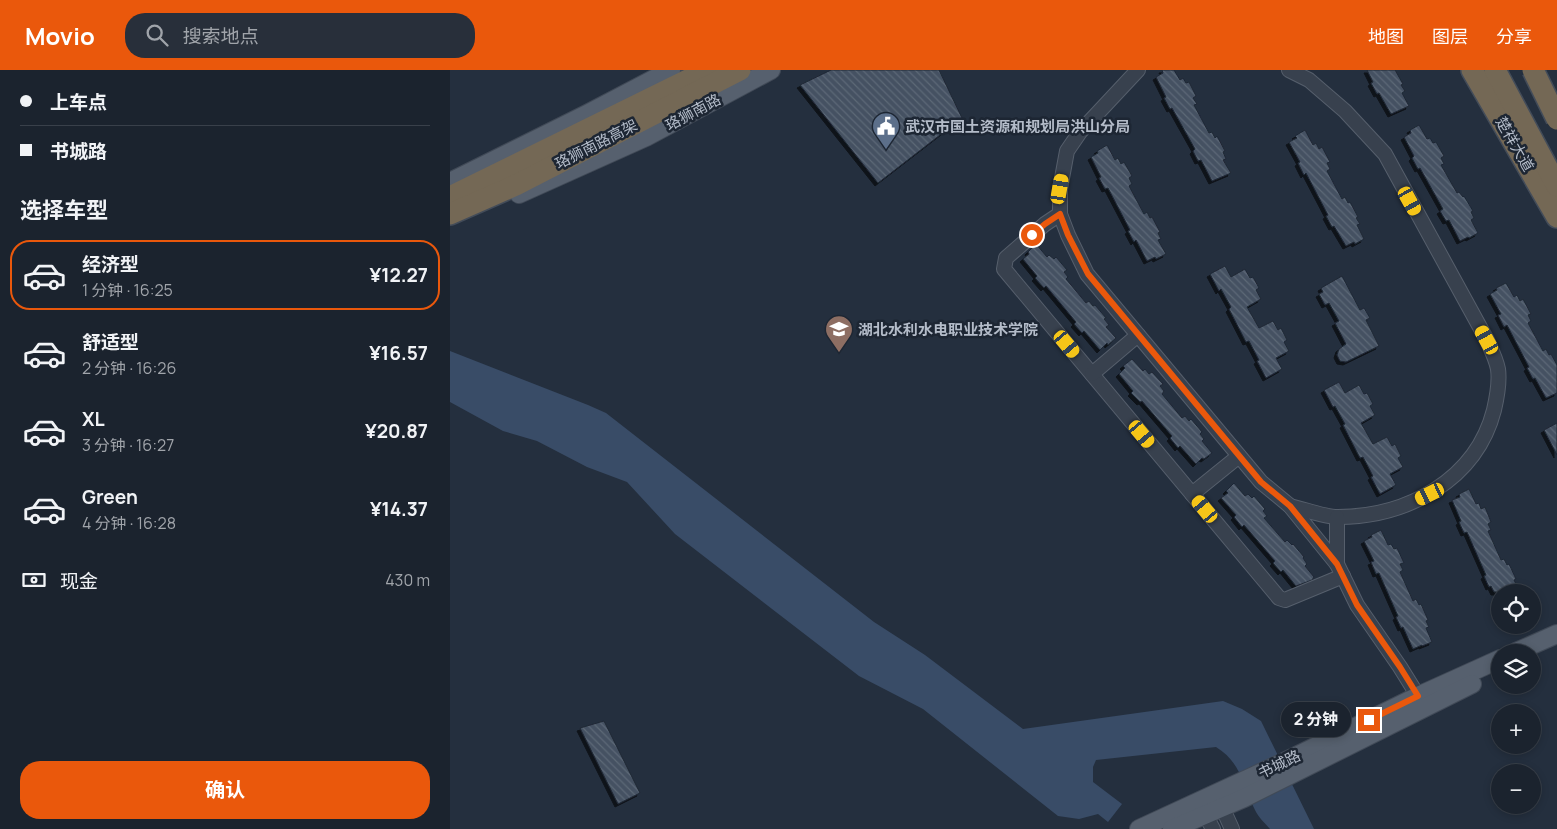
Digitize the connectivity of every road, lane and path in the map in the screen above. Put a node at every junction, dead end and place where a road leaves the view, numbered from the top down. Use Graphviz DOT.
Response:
graph roads {
  1 [pos="672,70"];
  2 [pos="708,70"];
  3 [pos="740,70"];
  4 [pos="771,70"];
  5 [pos="1138,70"];
  6 [pos="1289,70"];
  7 [pos="1473,70"];
  8 [pos="1494,70"];
  9 [pos="1533,70"];
  10 [pos="1557,113"];
  11 [pos="1557,120"];
  12 [pos="450,182"];
  13 [pos="1557,186"];
  14 [pos="1557,196"];
  15 [pos="450,197"];
  16 [pos="450,214"];
  17 [pos="1060,214"];
  18 [pos="1557,217"];
  19 [pos="450,225"];
  20 [pos="1138,335"];
  21 [pos="1092,374"];
  22 [pos="1239,456"];
  23 [pos="1192,494"];
  24 [pos="1290,506"];
  25 [pos="1337,517"];
  26 [pos="1340,570"];
  27 [pos="1557,634"];
  28 [pos="1534,644"];
  29 [pos="1557,646"];
  30 [pos="1541,653"];
  31 [pos="1491,663"];
  32 [pos="1491,676"];
  33 [pos="1418,696"];
  34 [pos="1288,768"];
  35 [pos="1219,801"];
  36 [pos="1205,815"];
  37 [pos="1139,829"];
  38 [pos="1172,829"];
  39 [pos="1232,829"];
  1 -- 12 [label="main road"];
  2 -- 15 [label="highway, 珞狮南路高架"];
  3 -- 16 [label="highway, 珞狮南路高架"];
  4 -- 19 [label="main road, 珞狮南路"];
  5 -- 17 [label="street"];
  6 -- 25 [label="street"];
  7 -- 14 [label="highway"];
  7 -- 18 [label="highway, 楚祥大道"];
  8 -- 13 [label="highway"];
  9 -- 10 [label="highway"];
  9 -- 11 [label="highway, bridge"];
  17 -- 20 [label="street"];
  17 -- 21 [label="street"];
  20 -- 21 [label="street"];
  20 -- 22 [label="street"];
  21 -- 23 [label="street"];
  22 -- 23 [label="street"];
  22 -- 24 [label="street"];
  23 -- 26 [label="street"];
  24 -- 25 [label="street"];
  24 -- 26 [label="street"];
  25 -- 26 [label="street"];
  26 -- 33 [label="street"];
  27 -- 28 [label="main road"];
  29 -- 30 [label="main road"];
  31 -- 33 [label="main road, 书城路"];
  32 -- 34 [label="main road, 书城路"];
  33 -- 34 [label="main road, 书城路"];
  34 -- 35 [label="main road, 书城路"];
  35 -- 36 [label="main road, 书城路"];
  35 -- 39 [label="street"];
  36 -- 37 [label="main road, 书城路"];
  36 -- 38 [label="main road, 书城路"];
}
